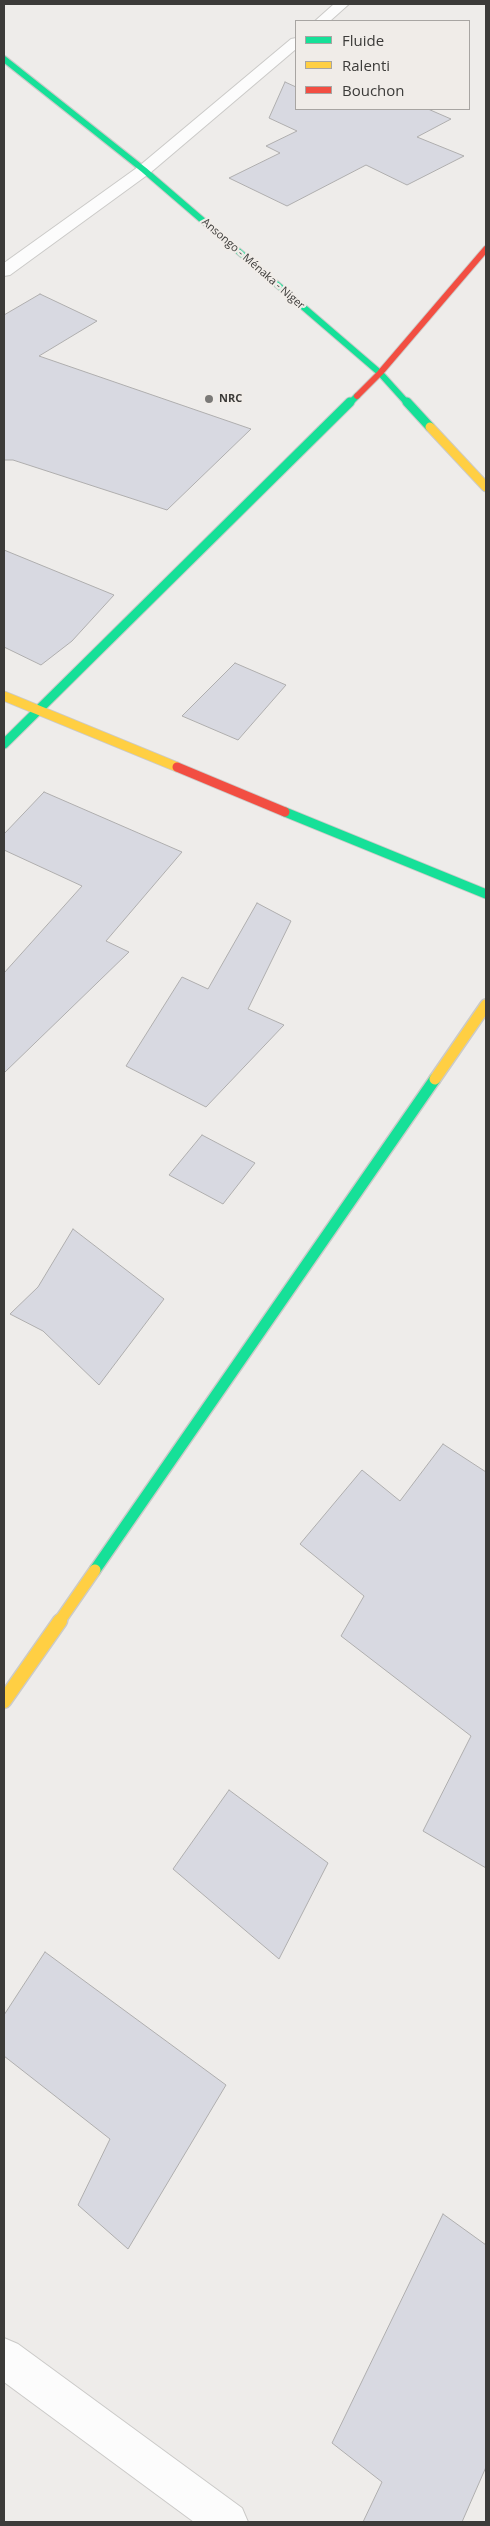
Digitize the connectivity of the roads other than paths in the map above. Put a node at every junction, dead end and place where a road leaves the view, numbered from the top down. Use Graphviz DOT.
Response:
graph roads {
  1 [pos="342,4"];
  2 [pos="323,20"];
  3 [pos="295,43"];
  4 [pos="4,58"];
  5 [pos="144,170"];
  6 [pos="483,257"];
  7 [pos="4,271"];
  8 [pos="380,373"];
  9 [pos="486,487"];
  10 [pos="4,696"];
  11 [pos="38,710"];
  12 [pos="4,744"];
  13 [pos="486,894"];
  14 [pos="486,1005"];
  15 [pos="4,1701"];
  16 [pos="4,2358"];
  17 [pos="228,2522"];
  1 -- 2 [label="street"];
  3 -- 5 [label="street"];
  4 -- 5 [label="street, Ansongo - Ménaka - Niger"];
  5 -- 7 [label="street"];
  5 -- 8 [label="street, Ansongo - Ménaka - Niger"];
  6 -- 8 [label="street"];
  8 -- 9 [label="street, Ansongo - Ménaka - Niger"];
  8 -- 11 [label="street"];
  10 -- 11 [label="street"];
  11 -- 12 [label="street"];
  11 -- 13 [label="street"];
  14 -- 15 [label="street"];
  16 -- 17 [label="street"];
}
